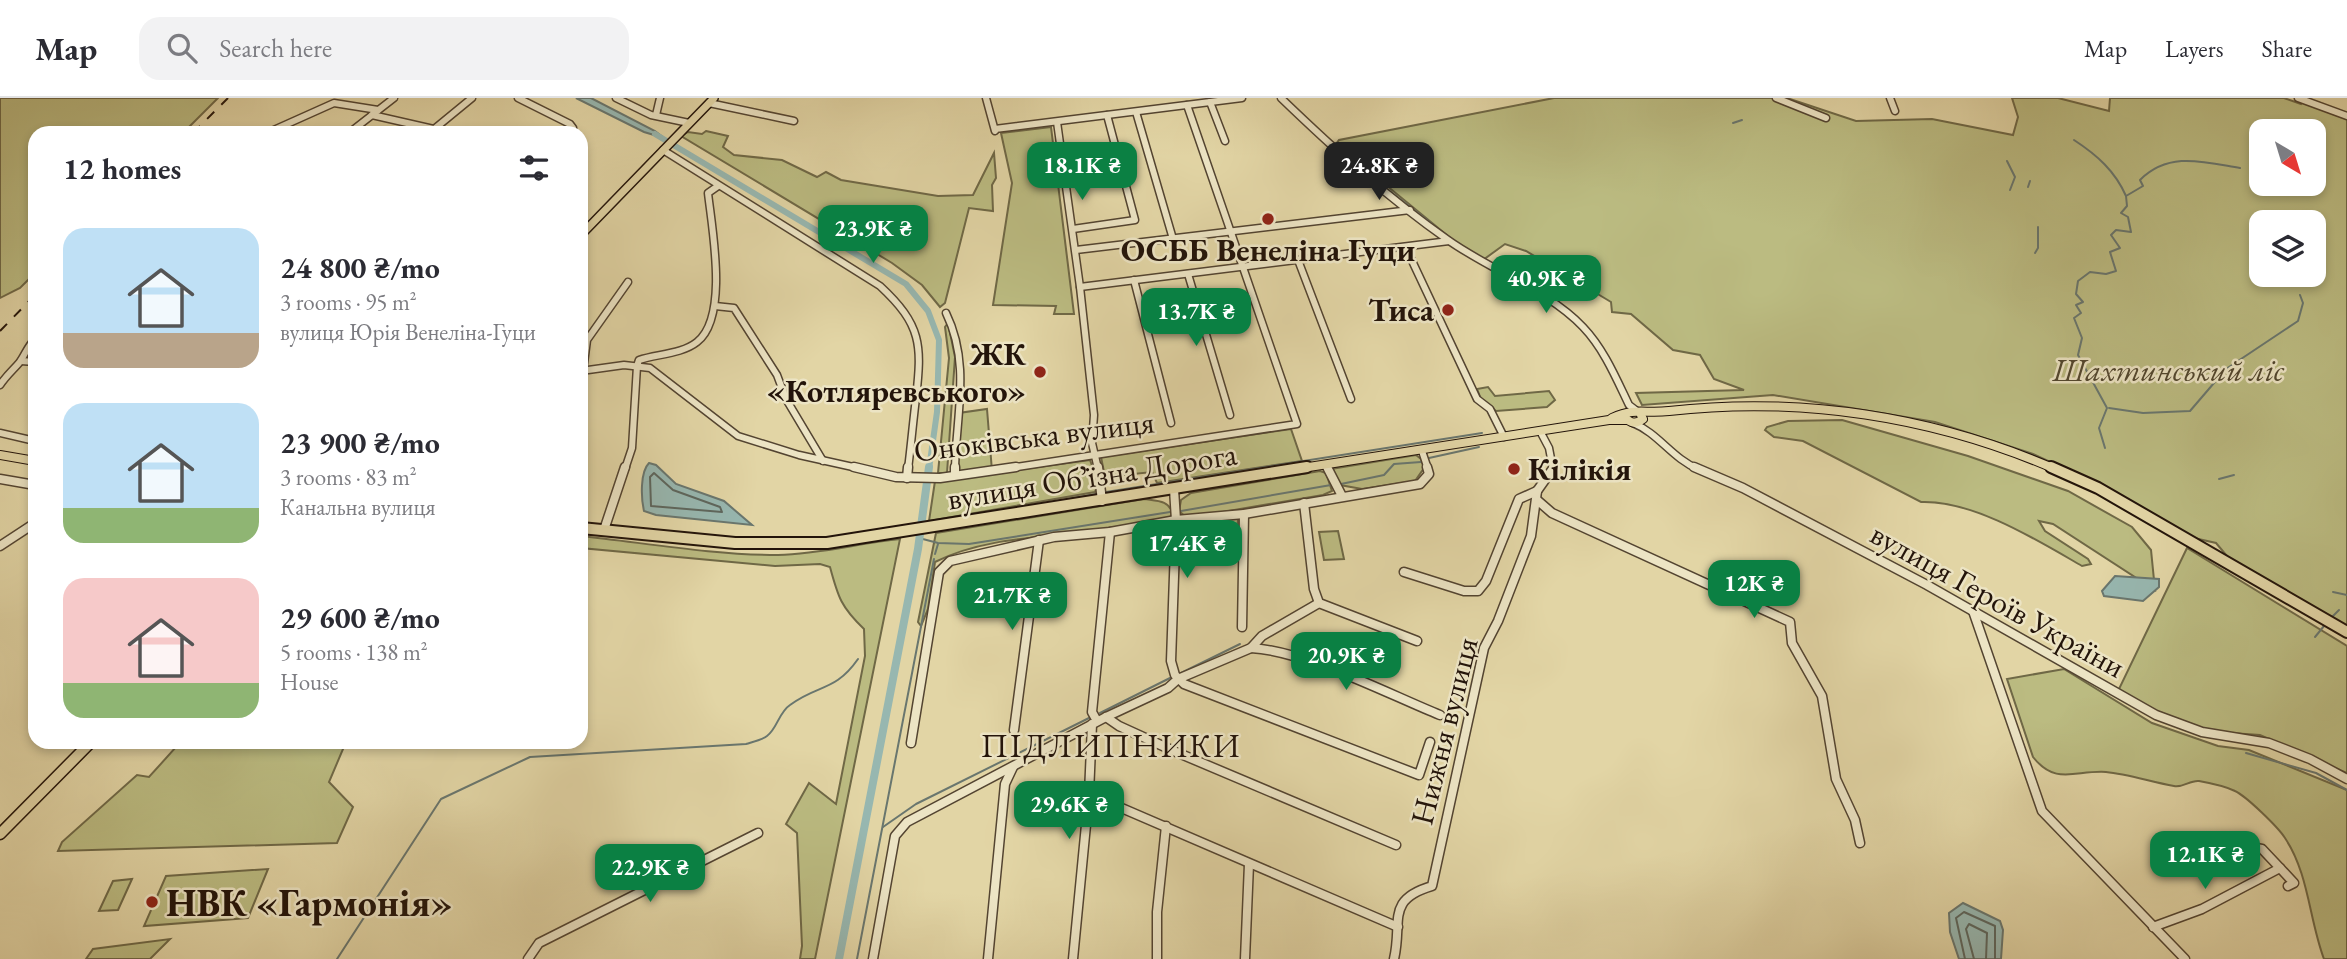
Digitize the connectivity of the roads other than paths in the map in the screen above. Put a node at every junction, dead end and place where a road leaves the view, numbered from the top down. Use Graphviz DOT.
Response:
graph roads {
  1 [pos="394,98"];
  2 [pos="472,98"];
  3 [pos="518,98"];
  4 [pos="616,98"];
  5 [pos="660,98"];
  6 [pos="986,98"];
  7 [pos="1242,98"];
  8 [pos="1281,98"];
  9 [pos="1776,98"];
  10 [pos="1890,98"];
  11 [pos="2298,98"];
  12 [pos="711,101"];
  13 [pos="1210,102"];
  14 [pos="1187,105"];
  15 [pos="378,110"];
  16 [pos="1895,111"];
  17 [pos="1136,112"];
  18 [pos="372,115"];
  19 [pos="656,115"];
  20 [pos="1107,115"];
  21 [pos="2347,116"];
  22 [pos="1826,118"];
  23 [pos="794,121"];
  24 [pos="1057,122"];
  25 [pos="689,123"];
  26 [pos="283,126"];
  27 [pos="358,126"];
  28 [pos="413,126"];
  29 [pos="438,126"];
  30 [pos="572,126"];
  31 [pos="1225,141"];
  32 [pos="665,148"];
  33 [pos="718,186"];
  34 [pos="1410,210"];
  35 [pos="588,229"];
  36 [pos="1073,229"];
  37 [pos="1231,233"];
  38 [pos="1173,239"];
  39 [pos="1449,240"];
  40 [pos="1406,247"];
  41 [pos="1076,250"];
  42 [pos="1298,260"];
  43 [pos="1243,267"];
  44 [pos="1188,274"];
  45 [pos="1134,280"];
  46 [pos="628,282"];
  47 [pos="1080,287"];
  48 [pos="715,306"];
  49 [pos="946,313"];
  50 [pos="588,339"];
  51 [pos="28,346"];
  52 [pos="22,361"];
  53 [pos="28,361"];
  54 [pos="637,366"];
  55 [pos="588,370"];
  56 [pos="0,385"];
  57 [pos="1351,399"];
  58 [pos="1230,415"];
  59 [pos="1635,416"];
  60 [pos="1171,424"];
  61 [pos="1540,431"];
  62 [pos="0,432"];
  63 [pos="1504,437"];
  64 [pos="28,439"];
  65 [pos="813,447"];
  66 [pos="1422,451"];
  67 [pos="0,455"];
  68 [pos="799,455"];
  69 [pos="1093,456"];
  70 [pos="28,460"];
  71 [pos="824,461"];
  72 [pos="1326,465"];
  73 [pos="955,474"];
  74 [pos="911,478"];
  75 [pos="0,479"];
  76 [pos="28,484"];
  77 [pos="1174,489"];
  78 [pos="1537,495"];
  79 [pos="1342,496"];
  80 [pos="1102,501"];
  81 [pos="1304,503"];
  82 [pos="1244,514"];
  83 [pos="1177,520"];
  84 [pos="28,528"];
  85 [pos="588,529"];
  86 [pos="604,530"];
  87 [pos="1110,532"];
  88 [pos="1039,540"];
  89 [pos="0,546"];
  90 [pos="1404,572"];
  91 [pos="1319,603"];
  92 [pos="1972,610"];
  93 [pos="1242,627"];
  94 [pos="2347,632"];
  95 [pos="1417,641"];
  96 [pos="1251,648"];
  97 [pos="1178,680"];
  98 [pos="1440,715"];
  99 [pos="1107,717"];
  100 [pos="1095,723"];
  101 [pos="1014,730"];
  102 [pos="1430,742"];
  103 [pos="911,743"];
  104 [pos="84,749"];
  105 [pos="1014,765"];
  106 [pos="2347,779"];
  107 [pos="1088,794"];
  108 [pos="1166,826"];
  109 [pos="758,833"];
  110 [pos="0,834"];
  111 [pos="1860,843"];
  112 [pos="1396,845"];
  113 [pos="2256,848"];
  114 [pos="1249,864"];
  115 [pos="2280,868"];
  116 [pos="2288,886"];
  117 [pos="1398,927"];
  118 [pos="2153,927"];
  119 [pos="528,959"];
  120 [pos="873,959"];
  121 [pos="988,959"];
  122 [pos="1073,959"];
  123 [pos="1157,959"];
  124 [pos="1245,959"];
  125 [pos="1394,959"];
  126 [pos="2185,959"];
  1 -- 15 [label="street"];
  2 -- 29 [label="street"];
  3 -- 30 [label="street"];
  4 -- 19 [label="street"];
  5 -- 19 [label="street"];
  6 -- 24 [label="street"];
  7 -- 13 [label="street"];
  8 -- 34 [label="street"];
  9 -- 22 [label="street"];
  10 -- 16 [label="street"];
  11 -- 21 [label="street"];
  12 -- 23 [label="street"];
  12 -- 25 [label="main road"];
  13 -- 14 [label="street"];
  13 -- 31 [label="street"];
  14 -- 17 [label="street"];
  14 -- 37 [label="street"];
  15 -- 18 [label="street"];
  15 -- 26 [label="street"];
  17 -- 20 [label="street"];
  17 -- 38 [label="street"];
  18 -- 27 [label="street"];
  18 -- 28 [label="street"];
  19 -- 25 [label="street"];
  20 -- 24 [label="street"];
  20 -- 36 [label="street"];
  24 -- 36 [label="street"];
  25 -- 32 [label="main road"];
  32 -- 33 [label="street"];
  32 -- 35 [label="main road"];
  33 -- 48 [label="street"];
  33 -- 74 [label="street"];
  34 -- 37 [label="street"];
  34 -- 39 [label="street"];
  36 -- 41 [label="street"];
  37 -- 38 [label="street"];
  37 -- 43 [label="street"];
  38 -- 41 [label="street"];
  39 -- 40 [label="street"];
  39 -- 59 [label="street"];
  40 -- 42 [label="street"];
  40 -- 63 [label="street"];
  41 -- 47 [label="street"];
  42 -- 43 [label="street"];
  42 -- 57 [label="street"];
  43 -- 44 [label="street"];
  43 -- 69 [label="street, Оноківська вулиця"];
  44 -- 45 [label="street"];
  44 -- 58 [label="street"];
  45 -- 47 [label="street"];
  45 -- 60 [label="street"];
  46 -- 50 [label="street"];
  47 -- 69 [label="street"];
  48 -- 54 [label="street"];
  48 -- 65 [label="street"];
  49 -- 73 [label="street"];
  51 -- 52 [label="street"];
  52 -- 53 [label="street"];
  52 -- 56 [label="street"];
  54 -- 55 [label="street, Оноківська вулиця"];
  54 -- 68 [label="street, Оноківська вулиця"];
  54 -- 86 [label="street"];
  59 -- 61 [label="highway, вулиця Обʼїзна Дорога"];
  59 -- 92 [label="street, вулиця Героїв України"];
  59 -- 94 [label="highway"];
  61 -- 63 [label="highway, вулиця Обʼїзна Дорога"];
  61 -- 78 [label="street"];
  62 -- 64 [label="street"];
  63 -- 66 [label="highway, вулиця Обʼїзна Дорога"];
  65 -- 68 [label="street"];
  65 -- 71 [label="street"];
  66 -- 72 [label="highway, вулиця Обʼїзна Дорога"];
  66 -- 79 [label="street"];
  67 -- 70 [label="highway"];
  68 -- 71 [label="street, Оноківська вулиця"];
  69 -- 73 [label="street, Оноківська вулиця"];
  69 -- 80 [label="street"];
  71 -- 74 [label="street, Оноківська вулиця"];
  72 -- 77 [label="highway, вулиця Обʼїзна Дорога"];
  72 -- 79 [label="street"];
  73 -- 74 [label="street, Оноківська вулиця"];
  75 -- 76 [label="street"];
  77 -- 80 [label="highway, вулиця Обʼїзна Дорога"];
  77 -- 83 [label="street"];
  78 -- 90 [label="street"];
  78 -- 111 [label="street"];
  78 -- 117 [label="street, Нижня вулиця"];
  79 -- 81 [label="street"];
  80 -- 86 [label="highway, вулиця Обʼїзна Дорога"];
  81 -- 82 [label="street"];
  81 -- 91 [label="street"];
  82 -- 83 [label="street"];
  82 -- 93 [label="street"];
  83 -- 87 [label="street"];
  83 -- 97 [label="street"];
  84 -- 89 [label="street"];
  85 -- 86 [label="highway, вулиця Обʼїзна Дорога"];
  87 -- 88 [label="street"];
  87 -- 100 [label="street"];
  88 -- 101 [label="street"];
  88 -- 103 [label="street"];
  91 -- 95 [label="street"];
  91 -- 96 [label="street"];
  92 -- 106 [label="street, вулиця Героїв України"];
  92 -- 118 [label="street"];
  96 -- 97 [label="street"];
  96 -- 98 [label="street"];
  97 -- 99 [label="street"];
  97 -- 102 [label="street"];
  99 -- 100 [label="street"];
  99 -- 112 [label="street"];
  100 -- 105 [label="street"];
  100 -- 107 [label="street"];
  104 -- 110 [label="main road"];
  105 -- 120 [label="street"];
  105 -- 121 [label="street"];
  107 -- 108 [label="street"];
  107 -- 122 [label="street"];
  108 -- 114 [label="street"];
  108 -- 123 [label="street"];
  109 -- 119 [label="street"];
  113 -- 115 [label="street"];
  114 -- 117 [label="street"];
  114 -- 124 [label="street"];
  115 -- 116 [label="street"];
  115 -- 118 [label="street"];
  117 -- 125 [label="street, Нижня вулиця"];
  118 -- 126 [label="street"];
}
